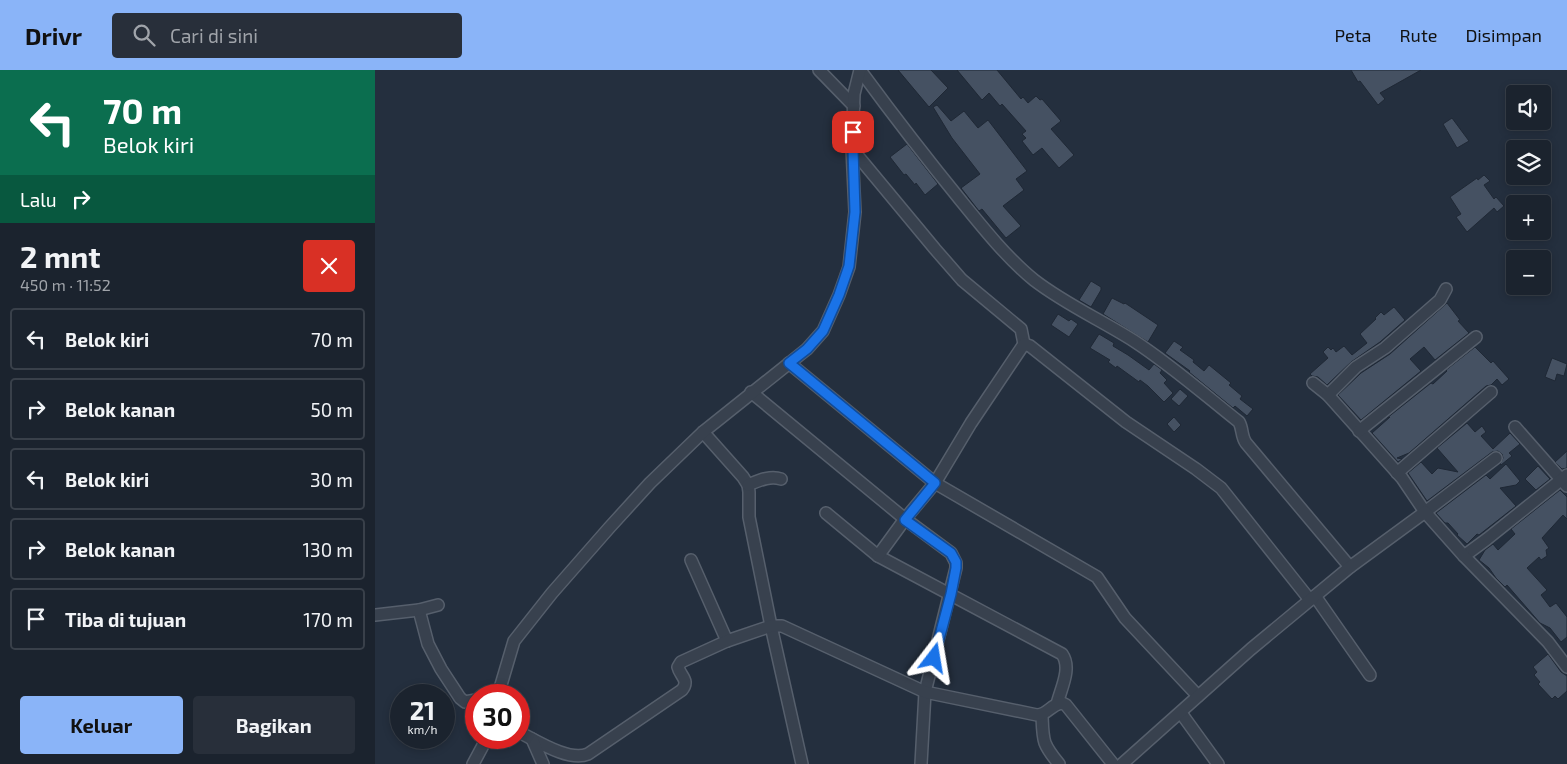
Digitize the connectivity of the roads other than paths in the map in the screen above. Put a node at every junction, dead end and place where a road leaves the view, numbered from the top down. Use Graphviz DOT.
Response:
graph roads {
  1 [pos="819,70"];
  2 [pos="860,70"];
  3 [pos="854,106"];
  4 [pos="853,149"];
  5 [pos="1446,289"];
  6 [pos="1476,338"];
  7 [pos="1024,344"];
  8 [pos="789,363"];
  9 [pos="1313,383"];
  10 [pos="751,392"];
  11 [pos="1491,392"];
  12 [pos="1328,395"];
  13 [pos="1515,427"];
  14 [pos="1359,431"];
  15 [pos="703,432"];
  16 [pos="1496,458"];
  17 [pos="1397,472"];
  18 [pos="781,478"];
  19 [pos="1565,480"];
  20 [pos="935,483"];
  21 [pos="748,485"];
  22 [pos="1425,512"];
  23 [pos="826,513"];
  24 [pos="905,520"];
  25 [pos="879,556"];
  26 [pos="1464,556"];
  27 [pos="691,560"];
  28 [pos="1350,567"];
  29 [pos="951,594"];
  30 [pos="1312,598"];
  31 [pos="438,605"];
  32 [pos="419,610"];
  33 [pos="375,615"];
  34 [pos="771,626"];
  35 [pos="727,641"];
  36 [pos="1567,667"];
  37 [pos="1370,675"];
  38 [pos="501,684"];
  39 [pos="925,692"];
  40 [pos="1198,696"];
  41 [pos="465,702"];
  42 [pos="1057,704"];
  43 [pos="1181,713"];
  44 [pos="1042,715"];
  45 [pos="532,739"];
  46 [pos="481,749"];
  47 [pos="473,764"];
  48 [pos="543,764"];
  49 [pos="803,764"];
  50 [pos="921,764"];
  51 [pos="1059,764"];
  52 [pos="1113,764"];
  53 [pos="1122,764"];
  54 [pos="1218,764"];
  1 -- 3 [label="street"];
  2 -- 3 [label="street"];
  2 -- 28 [label="street"];
  3 -- 4 [label="street"];
  4 -- 7 [label="street"];
  4 -- 8 [label="street"];
  5 -- 12 [label="street"];
  6 -- 14 [label="street"];
  7 -- 20 [label="street"];
  7 -- 30 [label="street"];
  8 -- 10 [label="street"];
  8 -- 20 [label="street"];
  9 -- 12 [label="street"];
  10 -- 15 [label="street"];
  10 -- 24 [label="street"];
  11 -- 17 [label="street"];
  12 -- 14 [label="street"];
  13 -- 19 [label="street"];
  14 -- 17 [label="street"];
  15 -- 21 [label="street"];
  15 -- 38 [label="street"];
  16 -- 22 [label="street"];
  17 -- 22 [label="street"];
  18 -- 21 [label="street"];
  19 -- 26 [label="street"];
  20 -- 24 [label="street"];
  20 -- 40 [label="street"];
  21 -- 34 [label="street"];
  22 -- 26 [label="street"];
  22 -- 28 [label="street"];
  23 -- 25 [label="street"];
  24 -- 25 [label="street"];
  24 -- 29 [label="street"];
  25 -- 29 [label="street"];
  26 -- 36 [label="street"];
  27 -- 35 [label="street"];
  28 -- 30 [label="street"];
  29 -- 39 [label="street"];
  29 -- 42 [label="street"];
  30 -- 37 [label="street"];
  30 -- 40 [label="street"];
  31 -- 32 [label="street"];
  32 -- 33 [label="street"];
  32 -- 41 [label="street"];
  34 -- 35 [label="street"];
  34 -- 39 [label="street"];
  34 -- 49 [label="street"];
  35 -- 45 [label="street"];
  39 -- 44 [label="street"];
  39 -- 50 [label="street"];
  40 -- 43 [label="street"];
  42 -- 44 [label="street"];
  42 -- 52 [label="street"];
  43 -- 53 [label="street"];
  43 -- 54 [label="street"];
  44 -- 51 [label="street"];
  45 -- 48 [label="street"];
  46 -- 47 [label="street"];
}
